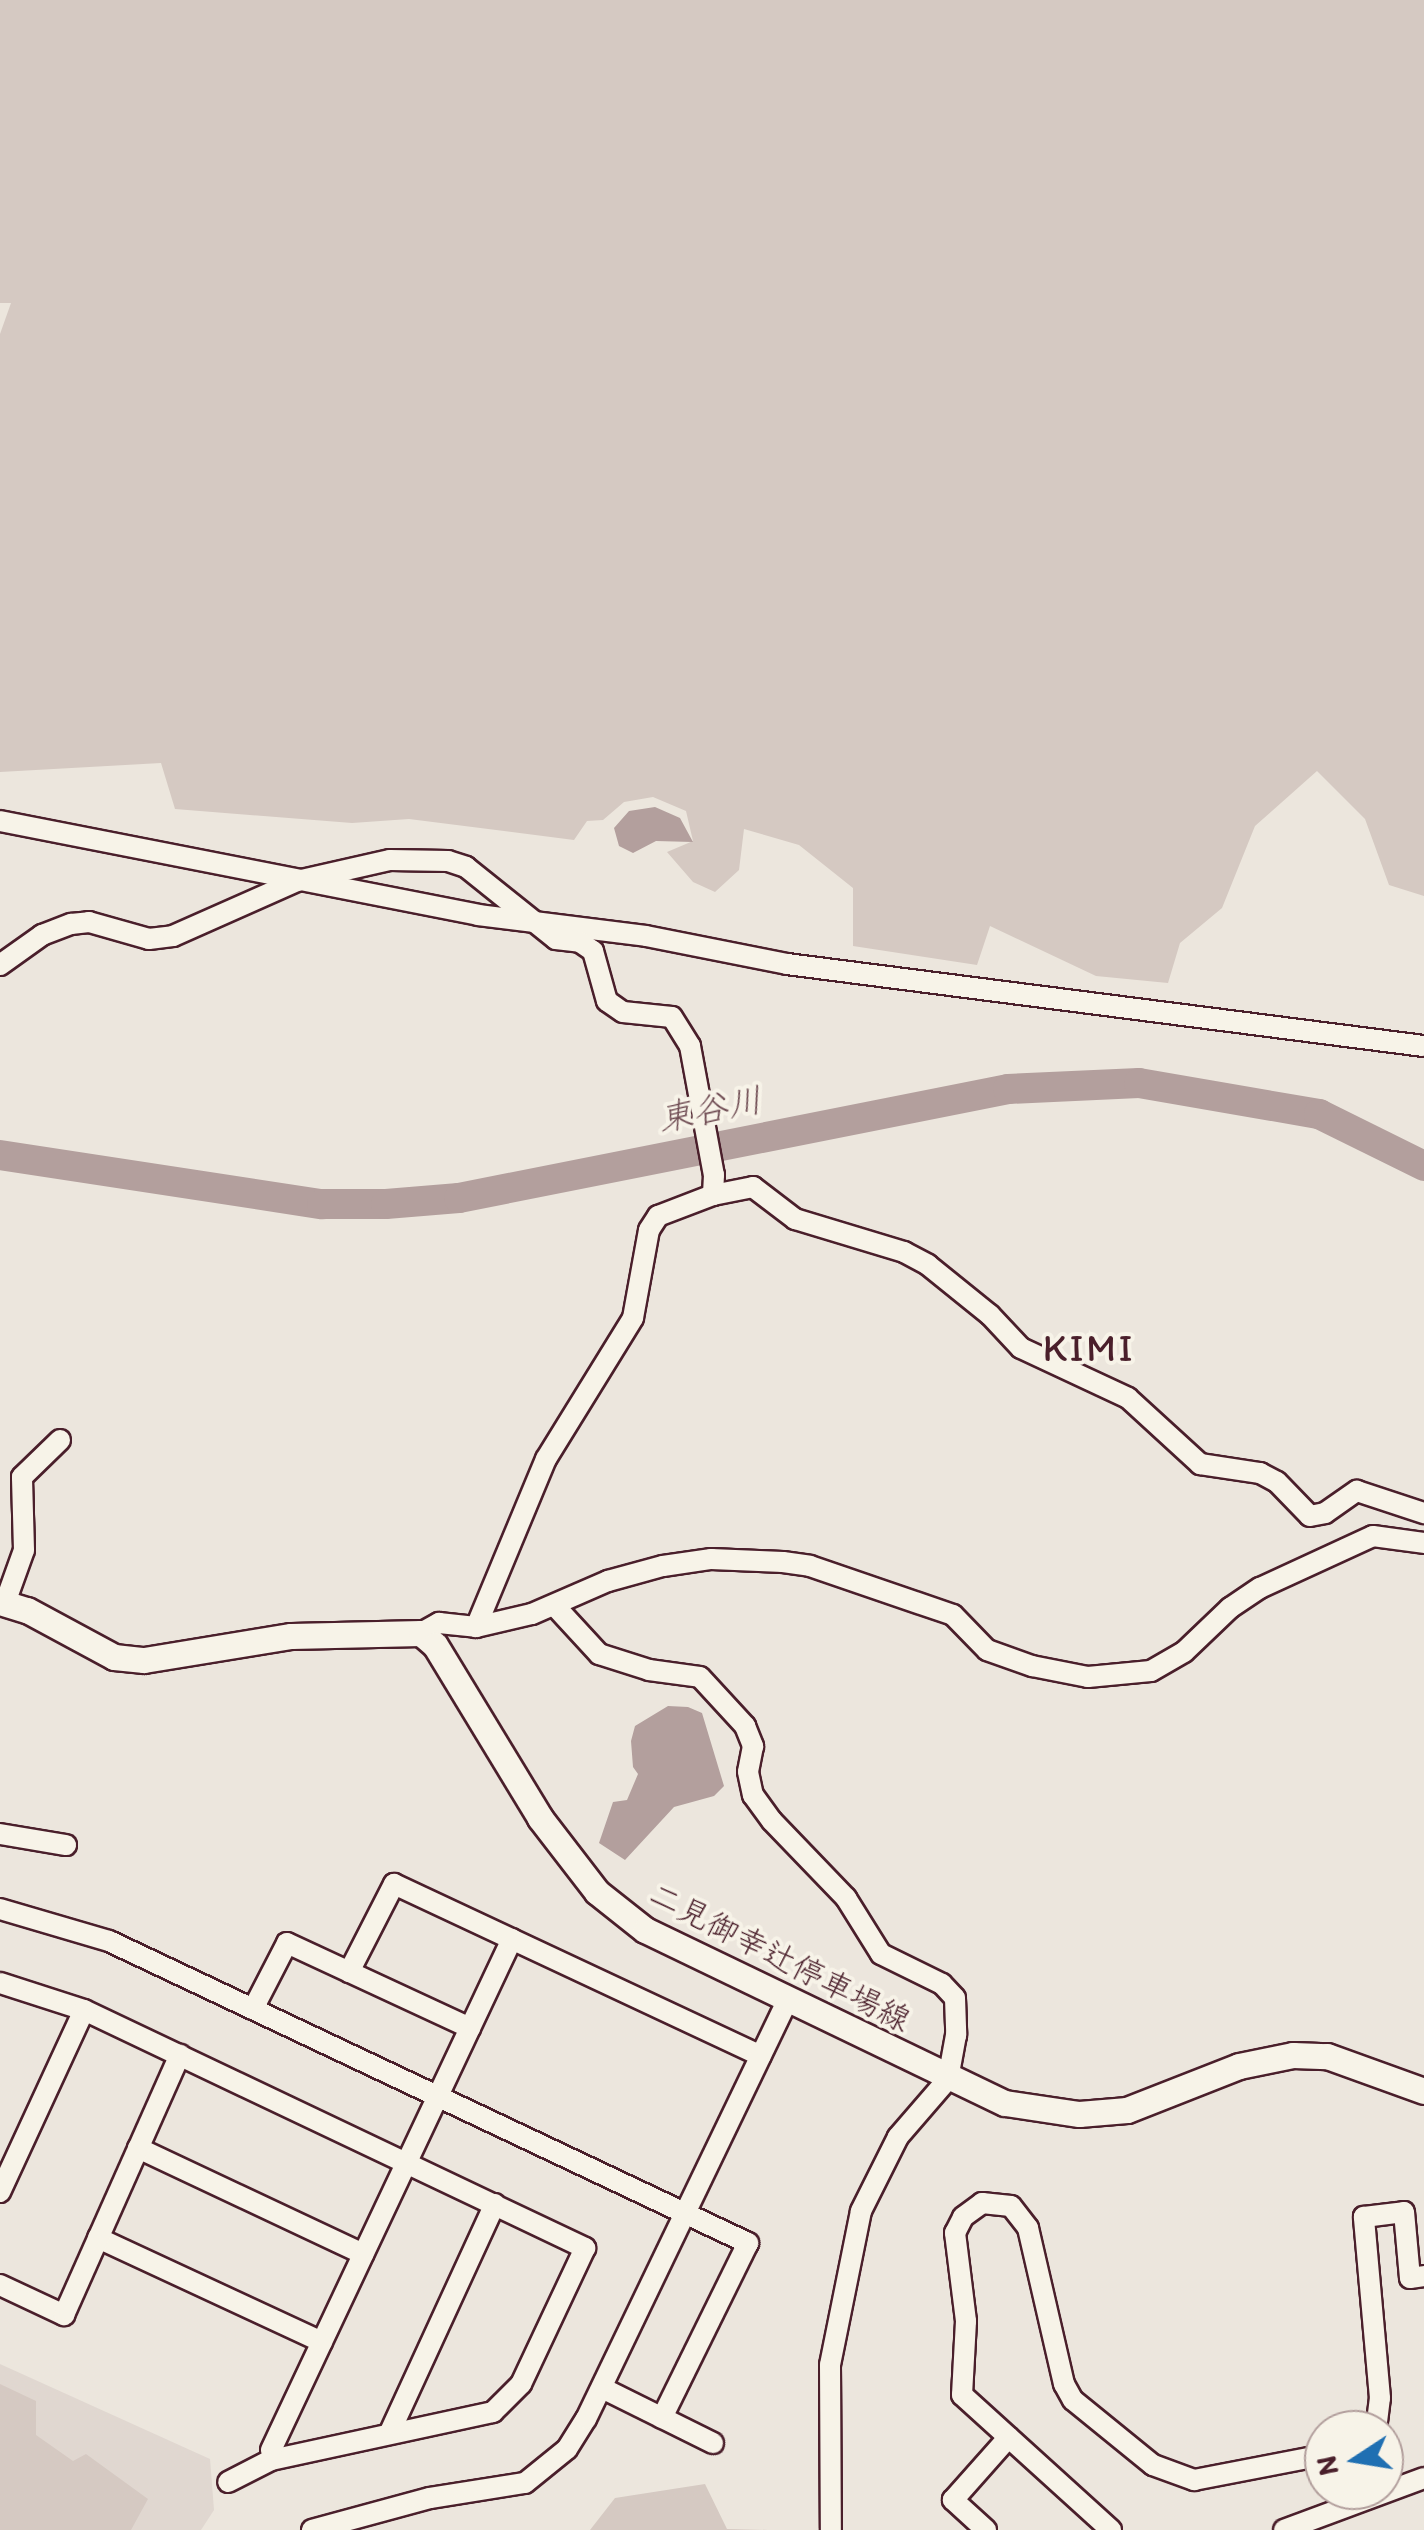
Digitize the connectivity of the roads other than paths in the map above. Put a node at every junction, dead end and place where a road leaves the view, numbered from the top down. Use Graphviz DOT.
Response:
graph roads {
  1 [pos="0,820"];
  2 [pos="297,881"];
  3 [pos="536,921"];
  4 [pos="0,966"];
  5 [pos="1424,1046"];
  6 [pos="714,1185"];
  7 [pos="60,1440"];
  8 [pos="1424,1513"];
  9 [pos="1424,1543"];
  10 [pos="3,1602"];
  11 [pos="554,1605"];
  12 [pos="476,1628"];
  13 [pos="421,1633"];
  14 [pos="0,1834"];
  15 [pos="66,1845"];
  16 [pos="0,1909"];
  17 [pos="512,1939"];
  18 [pos="350,1972"];
  19 [pos="0,1982"];
  20 [pos="787,2002"];
  21 [pos="84,2010"];
  22 [pos="252,2010"];
  23 [pos="470,2028"];
  24 [pos="180,2055"];
  25 [pos="761,2056"];
  26 [pos="948,2079"];
  27 [pos="1424,2091"];
  28 [pos="436,2099"];
  29 [pos="138,2148"];
  30 [pos="407,2162"];
  31 [pos="0,2192"];
  32 [pos="495,2204"];
  33 [pos="685,2212"];
  34 [pos="98,2238"];
  35 [pos="363,2254"];
  36 [pos="1424,2276"];
  37 [pos="0,2285"];
  38 [pos="322,2342"];
  39 [pos="602,2388"];
  40 [pos="1378,2410"];
  41 [pos="662,2418"];
  42 [pos="390,2432"];
  43 [pos="1009,2437"];
  44 [pos="712,2443"];
  45 [pos="271,2450"];
  46 [pos="1304,2459"];
  47 [pos="1424,2478"];
  48 [pos="228,2482"];
  49 [pos="312,2530"];
  50 [pos="831,2530"];
  51 [pos="986,2530"];
  52 [pos="1111,2530"];
  53 [pos="1284,2530"];
  1 -- 2 [label="street"];
  2 -- 3 [label="street"];
  2 -- 3 [label="street"];
  2 -- 4 [label="street"];
  3 -- 5 [label="street"];
  3 -- 6 [label="street"];
  6 -- 8 [label="street"];
  6 -- 12 [label="street"];
  7 -- 10 [label="street"];
  9 -- 11 [label="street"];
  10 -- 13 [label="main road"];
  11 -- 12 [label="street"];
  11 -- 26 [label="street"];
  12 -- 13 [label="street"];
  13 -- 20 [label="main road, 二見御幸辻停車場線"];
  14 -- 15 [label="street"];
  16 -- 22 [label="street"];
  17 -- 18 [label="street"];
  17 -- 23 [label="street"];
  17 -- 25 [label="street"];
  18 -- 22 [label="street"];
  18 -- 23 [label="street"];
  19 -- 21 [label="street"];
  20 -- 25 [label="street"];
  20 -- 26 [label="main road, 二見御幸辻停車場線"];
  21 -- 24 [label="street"];
  21 -- 31 [label="street"];
  22 -- 28 [label="street"];
  23 -- 28 [label="street"];
  24 -- 29 [label="street"];
  24 -- 30 [label="street"];
  25 -- 33 [label="street"];
  26 -- 27 [label="main road, 二見御幸辻停車場線"];
  26 -- 50 [label="street"];
  28 -- 30 [label="street"];
  28 -- 33 [label="street"];
  29 -- 34 [label="street"];
  29 -- 35 [label="street"];
  30 -- 32 [label="street"];
  30 -- 35 [label="street"];
  32 -- 42 [label="street"];
  32 -- 42 [label="street"];
  33 -- 39 [label="street"];
  33 -- 41 [label="street"];
  34 -- 37 [label="street"];
  34 -- 38 [label="street"];
  35 -- 38 [label="street"];
  36 -- 40 [label="street"];
  38 -- 45 [label="street"];
  39 -- 41 [label="street"];
  39 -- 49 [label="street"];
  41 -- 44 [label="street"];
  42 -- 48 [label="street"];
  43 -- 46 [label="street"];
  43 -- 51 [label="street"];
  43 -- 52 [label="street"];
  47 -- 53 [label="street"];
}
